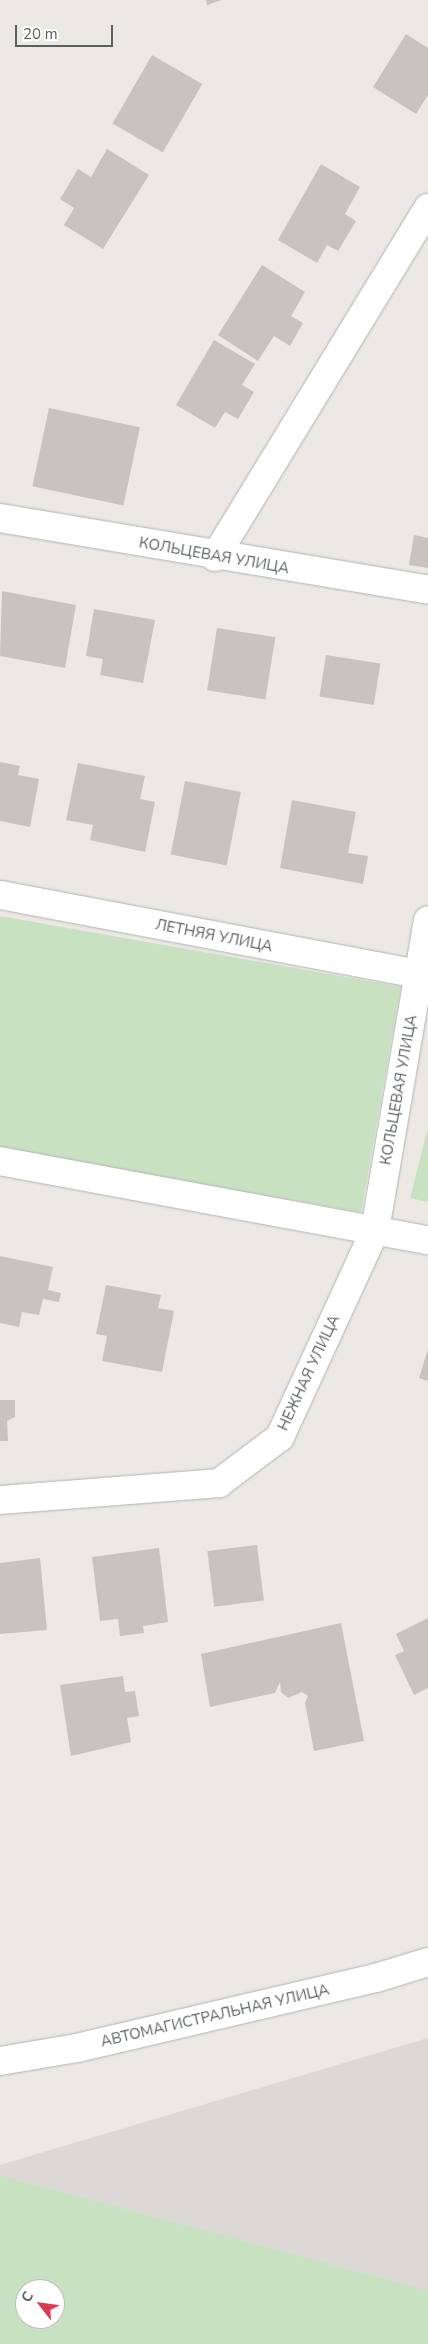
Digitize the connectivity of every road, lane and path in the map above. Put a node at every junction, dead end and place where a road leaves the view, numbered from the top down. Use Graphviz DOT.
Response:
graph roads {
  1 [pos="428,208"];
  2 [pos="0,518"];
  3 [pos="215,557"];
  4 [pos="428,590"];
  5 [pos="0,896"];
  6 [pos="428,920"];
  7 [pos="423,975"];
  8 [pos="0,1161"];
  9 [pos="374,1230"];
  10 [pos="428,1240"];
  11 [pos="0,1500"];
  12 [pos="428,1962"];
  13 [pos="0,2061"];
  1 -- 3 [label="street"];
  2 -- 3 [label="street, КОЛЬЦЕВАЯ УЛИЦА"];
  3 -- 4 [label="street, КОЛЬЦЕВАЯ УЛИЦА"];
  5 -- 7 [label="street, ЛЕТНЯЯ УЛИЦА"];
  6 -- 7 [label="street, КОЛЬЦЕВАЯ УЛИЦА"];
  7 -- 9 [label="street, КОЛЬЦЕВАЯ УЛИЦА"];
  8 -- 9 [label="street"];
  9 -- 10 [label="street"];
  9 -- 11 [label="street, НЕЖНАЯ УЛИЦА"];
  12 -- 13 [label="street, АВТОМАГИСТРАЛЬНАЯ УЛИЦА"];
}
